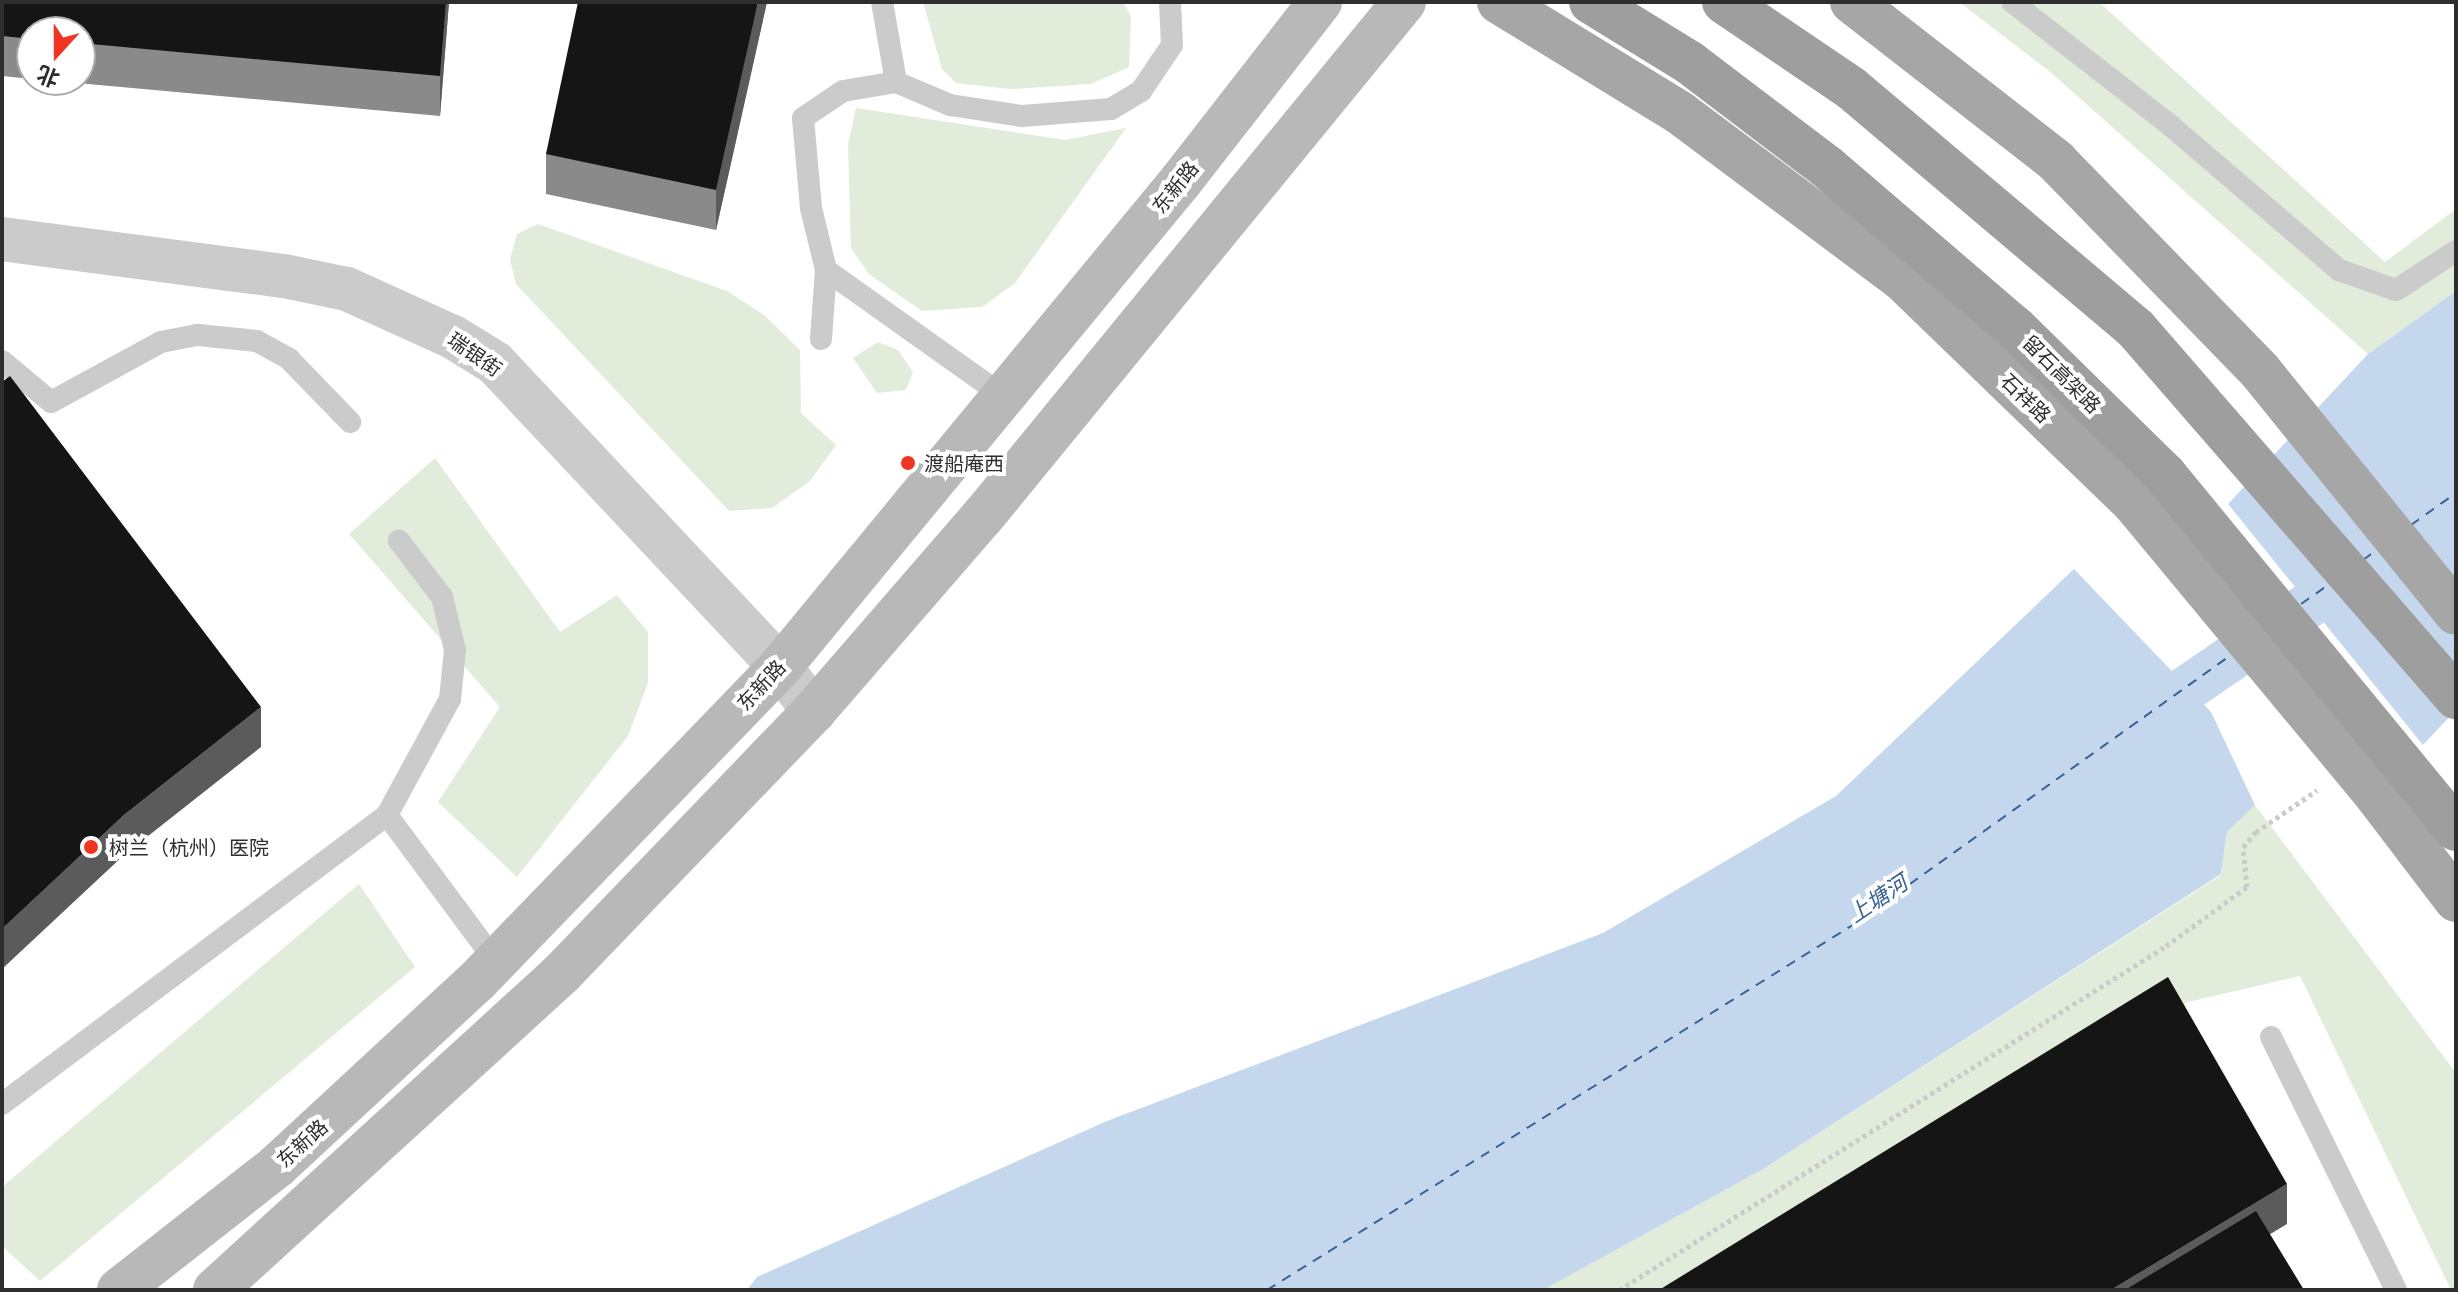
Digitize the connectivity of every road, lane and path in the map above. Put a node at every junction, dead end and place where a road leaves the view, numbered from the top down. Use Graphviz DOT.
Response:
graph roads {
  1 [pos="882,2"];
  2 [pos="1170,2"];
  3 [pos="1320,2"];
  4 [pos="1404,2"];
  5 [pos="1499,2"];
  6 [pos="1591,2"];
  7 [pos="1724,2"];
  8 [pos="1852,2"];
  9 [pos="2012,2"];
  10 [pos="896,82"];
  11 [pos="2,241"];
  12 [pos="2456,251"];
  13 [pos="826,270"];
  14 [pos="821,339"];
  15 [pos="2,361"];
  16 [pos="1003,396"];
  17 [pos="350,422"];
  18 [pos="399,541"];
  19 [pos="2456,613"];
  20 [pos="780,667"];
  21 [pos="2456,697"];
  22 [pos="814,711"];
  23 [pos="2331,780"];
  24 [pos="387,815"];
  25 [pos="2456,829"];
  26 [pos="2456,900"];
  27 [pos="496,962"];
  28 [pos="2271,1037"];
  29 [pos="2,1104"];
  30 [pos="119,1290"];
  31 [pos="215,1290"];
  32 [pos="1619,1290"];
  33 [pos="2396,1290"];
  1 -- 10 [label="lane"];
  2 -- 10 [label="lane"];
  3 -- 16 [label="main road, 东新路"];
  4 -- 22 [label="main road"];
  5 -- 26 [label="main road, 石祥路, bridge"];
  6 -- 25 [label="highway, 留石高架路, bridge"];
  7 -- 21 [label="highway, bridge"];
  8 -- 19 [label="main road"];
  9 -- 12 [label="lane"];
  10 -- 13 [label="lane"];
  11 -- 20 [label="street, 瑞银街"];
  13 -- 14 [label="lane"];
  13 -- 16 [label="lane"];
  15 -- 17 [label="lane"];
  16 -- 20 [label="main road, 东新路"];
  18 -- 24 [label="lane"];
  20 -- 22 [label="street, 瑞银街"];
  20 -- 27 [label="main road, 东新路"];
  22 -- 31 [label="main road"];
  23 -- 32 [label="path"];
  24 -- 27 [label="lane"];
  24 -- 29 [label="lane"];
  27 -- 30 [label="main road, 东新路"];
  28 -- 33 [label="lane"];
}
